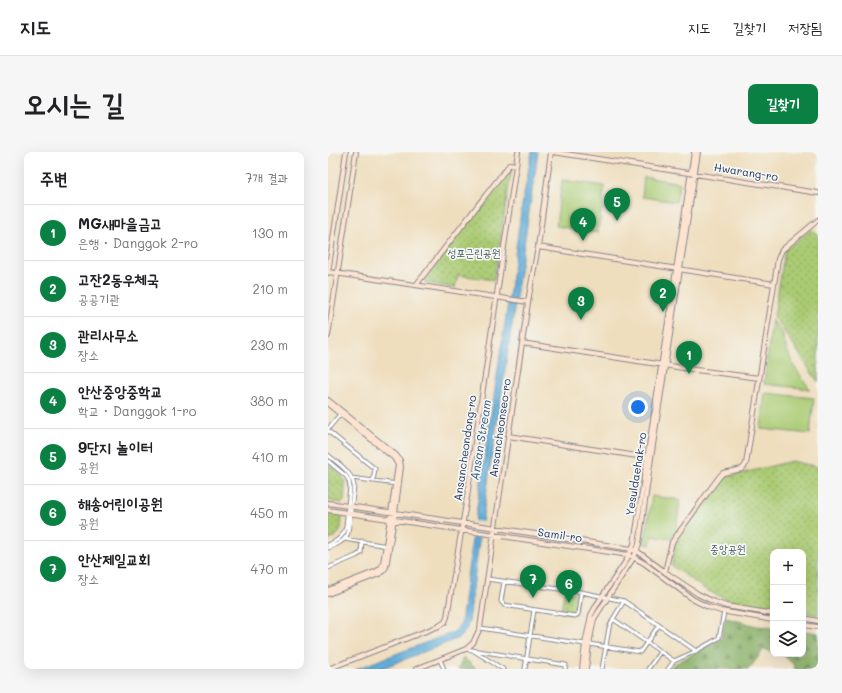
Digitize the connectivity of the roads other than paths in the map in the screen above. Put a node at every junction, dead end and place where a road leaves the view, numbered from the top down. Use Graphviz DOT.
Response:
graph roads {
  1 [pos="346,152"];
  2 [pos="356,152"];
  3 [pos="518,152"];
  4 [pos="552,152"];
  5 [pos="694,152"];
  6 [pos="698,152"];
  7 [pos="516,165"];
  8 [pos="693,173"];
  9 [pos="818,193"];
  10 [pos="818,220"];
  11 [pos="538,247"];
  12 [pos="678,269"];
  13 [pos="328,272"];
  14 [pos="337,274"];
  15 [pos="774,284"];
  16 [pos="416,285"];
  17 [pos="496,297"];
  18 [pos="528,302"];
  19 [pos="328,336"];
  20 [pos="522,343"];
  21 [pos="664,365"];
  22 [pos="759,378"];
  23 [pos="328,400"];
  24 [pos="328,404"];
  25 [pos="341,413"];
  26 [pos="328,430"];
  27 [pos="508,436"];
  28 [pos="328,455"];
  29 [pos="649,458"];
  30 [pos="328,460"];
  31 [pos="347,478"];
  32 [pos="352,478"];
  33 [pos="373,481"];
  34 [pos="397,484"];
  35 [pos="328,503"];
  36 [pos="350,507"];
  37 [pos="328,510"];
  38 [pos="349,512"];
  39 [pos="393,513"];
  40 [pos="392,519"];
  41 [pos="465,524"];
  42 [pos="495,528"];
  43 [pos="464,530"];
  44 [pos="494,534"];
  45 [pos="340,538"];
  46 [pos="345,539"];
  47 [pos="362,542"];
  48 [pos="328,545"];
  49 [pos="388,546"];
  50 [pos="328,548"];
  51 [pos="632,549"];
  52 [pos="637,551"];
  53 [pos="629,555"];
  54 [pos="634,557"];
  55 [pos="328,568"];
  56 [pos="665,572"];
  57 [pos="487,579"];
  58 [pos="504,582"];
  59 [pos="328,590"];
  60 [pos="581,592"];
  61 [pos="328,594"];
  62 [pos="602,596"];
  63 [pos="608,597"];
  64 [pos="624,601"];
  65 [pos="534,610"];
  66 [pos="724,612"];
  67 [pos="770,613"];
  68 [pos="612,619"];
  69 [pos="806,619"];
  70 [pos="770,620"];
  71 [pos="818,621"];
  72 [pos="659,625"];
  73 [pos="806,625"];
  74 [pos="818,627"];
  75 [pos="480,628"];
  76 [pos="531,636"];
  77 [pos="647,642"];
  78 [pos="587,644"];
  79 [pos="606,647"];
  80 [pos="466,648"];
  81 [pos="472,650"];
  82 [pos="696,651"];
  83 [pos="660,652"];
  84 [pos="527,658"];
  85 [pos="440,660"];
  86 [pos="674,661"];
  87 [pos="328,669"];
  88 [pos="416,669"];
  89 [pos="444,669"];
  90 [pos="503,669"];
  91 [pos="525,669"];
  92 [pos="565,669"];
  93 [pos="582,669"];
  94 [pos="586,669"];
  95 [pos="602,669"];
  96 [pos="607,669"];
  97 [pos="648,669"];
  98 [pos="668,669"];
  1 -- 13 [label="street"];
  2 -- 14 [label="street"];
  3 -- 7 [label="street, Ansancheondong-ro"];
  4 -- 8 [label="street, Hwarang-ro"];
  4 -- 11 [label="street, Ansancheonseo-ro"];
  5 -- 8 [label="street, Yesuldaehak-ro"];
  6 -- 8 [label="street, Yesuldaehak-ro"];
  7 -- 16 [label="street"];
  7 -- 17 [label="street, Ansancheondong-ro"];
  8 -- 9 [label="street, Hwarang-ro"];
  8 -- 12 [label="street, Yesuldaehak-ro"];
  10 -- 15 [label="street"];
  11 -- 12 [label="street"];
  11 -- 18 [label="street, Ansancheonseo-ro"];
  12 -- 15 [label="street"];
  12 -- 21 [label="street, Yesuldaehak-ro"];
  13 -- 14 [label="street"];
  14 -- 16 [label="street"];
  14 -- 19 [label="street"];
  15 -- 22 [label="street"];
  16 -- 17 [label="street"];
  17 -- 18 [label="street"];
  17 -- 41 [label="street, Ansancheondong-ro"];
  18 -- 20 [label="street, Ansancheonseo-ro"];
  20 -- 21 [label="street"];
  20 -- 27 [label="street, Ansancheonseo-ro"];
  21 -- 22 [label="street"];
  21 -- 29 [label="street, Yesuldaehak-ro"];
  22 -- 56 [label="street"];
  23 -- 25 [label="street"];
  24 -- 25 [label="street"];
  25 -- 26 [label="street"];
  25 -- 34 [label="street"];
  26 -- 33 [label="street"];
  27 -- 29 [label="street"];
  27 -- 42 [label="street, Ansancheonseo-ro"];
  28 -- 32 [label="street"];
  29 -- 51 [label="street, Yesuldaehak-ro"];
  29 -- 52 [label="street, Yesuldaehak-ro"];
  30 -- 31 [label="street"];
  31 -- 32 [label="street"];
  31 -- 36 [label="street"];
  32 -- 33 [label="street"];
  32 -- 36 [label="street"];
  33 -- 34 [label="street"];
  34 -- 39 [label="street"];
  35 -- 36 [label="street, Samil-ro"];
  36 -- 38 [label="street"];
  36 -- 39 [label="street, Samil-ro"];
  37 -- 38 [label="street, Samil-ro"];
  38 -- 40 [label="street, Samil-ro"];
  38 -- 45 [label="street"];
  38 -- 46 [label="street"];
  39 -- 40 [label="street"];
  39 -- 41 [label="street, Samil-ro"];
  40 -- 43 [label="street, Samil-ro"];
  40 -- 49 [label="street"];
  41 -- 42 [label="street, Samil-ro"];
  41 -- 43 [label="street, Ansancheondong-ro"];
  42 -- 44 [label="street, Ansancheonseo-ro"];
  42 -- 51 [label="street, Samil-ro"];
  43 -- 44 [label="street, Samil-ro"];
  43 -- 87 [label="street, Ansancheondong-ro"];
  44 -- 53 [label="street, Samil-ro"];
  44 -- 57 [label="street, Ansancheonseo-ro"];
  45 -- 46 [label="street"];
  45 -- 48 [label="street"];
  46 -- 47 [label="street"];
  46 -- 50 [label="street"];
  47 -- 49 [label="street"];
  47 -- 55 [label="street"];
  49 -- 59 [label="street"];
  49 -- 61 [label="street"];
  51 -- 52 [label="street, Samil-ro"];
  51 -- 53 [label="street, Yesuldaehak-ro"];
  52 -- 54 [label="street, Yesuldaehak-ro"];
  52 -- 56 [label="street, Samil-ro"];
  53 -- 54 [label="street, Samil-ro"];
  53 -- 62 [label="street, Yesuldaehak-ro"];
  54 -- 63 [label="street, Yesuldaehak-ro"];
  54 -- 66 [label="street, Samil-ro"];
  56 -- 67 [label="street, Samil-ro"];
  57 -- 58 [label="street"];
  57 -- 75 [label="street, Ansancheonseo-ro"];
  58 -- 60 [label="street"];
  58 -- 65 [label="street"];
  60 -- 62 [label="street"];
  60 -- 65 [label="street"];
  62 -- 63 [label="street"];
  62 -- 78 [label="street, Yesuldaehak-ro"];
  63 -- 64 [label="street"];
  63 -- 78 [label="street, Yesuldaehak-ro"];
  64 -- 68 [label="street"];
  64 -- 72 [label="street"];
  65 -- 76 [label="street"];
  66 -- 70 [label="street, Samil-ro"];
  66 -- 82 [label="street"];
  68 -- 77 [label="street"];
  68 -- 79 [label="street"];
  69 -- 71 [label="street"];
  72 -- 77 [label="street"];
  72 -- 82 [label="street"];
  73 -- 74 [label="street"];
  75 -- 76 [label="street"];
  75 -- 80 [label="street, Ansancheonseo-ro"];
  76 -- 78 [label="street"];
  76 -- 84 [label="street"];
  77 -- 79 [label="street"];
  77 -- 83 [label="street"];
  78 -- 79 [label="street"];
  78 -- 93 [label="street, Yesuldaehak-ro"];
  78 -- 94 [label="street, Yesuldaehak-ro"];
  79 -- 95 [label="street"];
  80 -- 81 [label="street"];
  80 -- 85 [label="street, Ansancheonseo-ro"];
  81 -- 84 [label="street"];
  81 -- 90 [label="street"];
  82 -- 86 [label="street"];
  83 -- 86 [label="street"];
  83 -- 97 [label="street"];
  84 -- 91 [label="street"];
  84 -- 92 [label="street"];
  85 -- 88 [label="street, Ansancheonseo-ro"];
  85 -- 89 [label="street"];
  86 -- 98 [label="street"];
  95 -- 96 [label="street"];
}
